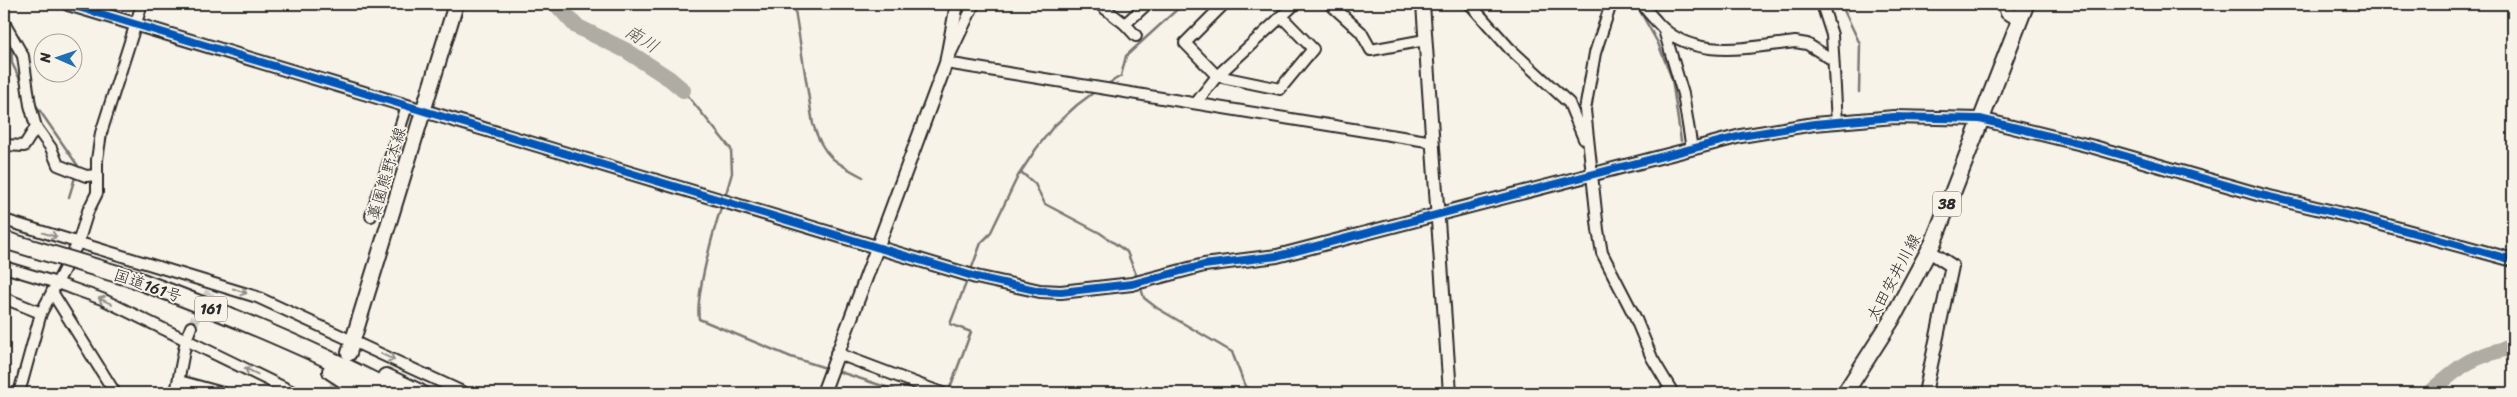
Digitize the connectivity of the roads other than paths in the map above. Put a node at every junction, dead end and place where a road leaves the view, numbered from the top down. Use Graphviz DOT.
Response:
graph roads {
  1 [pos="68,4"];
  2 [pos="142,4"];
  3 [pos="456,4"];
  4 [pos="958,4"];
  5 [pos="974,4"];
  6 [pos="1099,4"];
  7 [pos="1147,4"];
  8 [pos="1224,4"];
  9 [pos="1295,4"];
  10 [pos="1330,4"];
  11 [pos="1423,4"];
  12 [pos="1470,4"];
  13 [pos="1611,4"];
  14 [pos="1643,4"];
  15 [pos="1822,4"];
  16 [pos="2004,4"];
  17 [pos="2026,4"];
  18 [pos="1282,16"];
  19 [pos="2020,19"];
  20 [pos="4,23"];
  21 [pos="1125,24"];
  22 [pos="136,25"];
  23 [pos="1664,30"];
  24 [pos="1136,36"];
  25 [pos="1425,40"];
  26 [pos="1833,60"];
  27 [pos="946,62"];
  28 [pos="1217,76"];
  29 [pos="1196,103"];
  30 [pos="407,106"];
  31 [pos="423,111"];
  32 [pos="1980,119"];
  33 [pos="1837,123"];
  34 [pos="36,127"];
  35 [pos="1433,142"];
  36 [pos="4,145"];
  37 [pos="1587,147"];
  38 [pos="1692,149"];
  39 [pos="97,175"];
  40 [pos="1592,176"];
  41 [pos="372,216"];
  42 [pos="1438,216"];
  43 [pos="4,220"];
  44 [pos="4,240"];
  45 [pos="78,243"];
  46 [pos="879,247"];
  47 [pos="1928,250"];
  48 [pos="2513,260"];
  49 [pos="4,267"];
  50 [pos="57,282"];
  51 [pos="52,292"];
  52 [pos="4,298"];
  53 [pos="41,313"];
  54 [pos="191,327"];
  55 [pos="186,340"];
  56 [pos="287,342"];
  57 [pos="351,346"];
  58 [pos="833,364"];
  59 [pos="179,381"];
  60 [pos="276,389"];
  61 [pos="19,393"];
  62 [pos="115,393"];
  63 [pos="176,393"];
  64 [pos="223,393"];
  65 [pos="295,393"];
  66 [pos="365,393"];
  67 [pos="397,393"];
  68 [pos="420,393"];
  69 [pos="465,393"];
  70 [pos="823,393"];
  71 [pos="942,393"];
  72 [pos="1450,393"];
  73 [pos="1673,393"];
  74 [pos="1845,393"];
  75 [pos="1925,393"];
  1 -- 22 [label="street"];
  2 -- 22 [label="street"];
  3 -- 31 [label="main road, 藁園熊野本線"];
  4 -- 27 [label="street"];
  5 -- 27 [label="street"];
  6 -- 21 [label="street"];
  7 -- 21 [label="street"];
  8 -- 28 [label="street"];
  9 -- 18 [label="street"];
  10 -- 25 [label="street"];
  11 -- 25 [label="street"];
  12 -- 37 [label="street"];
  13 -- 37 [label="street"];
  14 -- 23 [label="street"];
  15 -- 26 [label="street"];
  16 -- 19 [label="street"];
  17 -- 19 [label="main road, 太田安井川線 / 38"];
  18 -- 28 [label="street"];
  18 -- 28 [label="street"];
  19 -- 32 [label="main road, 太田安井川線 / 38"];
  20 -- 34 [label="street"];
  21 -- 24 [label="street"];
  22 -- 30 [label="street"];
  22 -- 39 [label="street"];
  23 -- 26 [label="street"];
  23 -- 38 [label="street"];
  25 -- 35 [label="street"];
  26 -- 33 [label="street"];
  27 -- 29 [label="street"];
  27 -- 46 [label="street"];
  28 -- 29 [label="street"];
  29 -- 35 [label="street"];
  30 -- 31 [label="street"];
  30 -- 41 [label="street"];
  31 -- 46 [label="street"];
  31 -- 57 [label="main road, 藁園熊野本線"];
  32 -- 33 [label="street"];
  32 -- 47 [label="main road, 太田安井川線 / 38"];
  32 -- 48 [label="street"];
  33 -- 38 [label="street"];
  34 -- 36 [label="street"];
  34 -- 39 [label="street"];
  35 -- 42 [label="street"];
  37 -- 40 [label="street"];
  38 -- 40 [label="street"];
  39 -- 45 [label="street"];
  40 -- 42 [label="street"];
  40 -- 73 [label="street"];
  42 -- 46 [label="street"];
  42 -- 72 [label="street"];
  43 -- 45 [label="street, one-way"];
  44 -- 56 [label="highway, 国道161号 / 161, bridge"];
  45 -- 50 [label="street"];
  45 -- 57 [label="street, one-way"];
  46 -- 58 [label="street"];
  47 -- 74 [label="main road, 太田安井川線 / 38"];
  47 -- 75 [label="street"];
  49 -- 50 [label="street"];
  50 -- 51 [label="street"];
  55 -- 50 [label="street, one-way"];
  51 -- 53 [label="street"];
  51 -- 62 [label="street"];
  52 -- 53 [label="street"];
  53 -- 61 [label="street"];
  54 -- 55 [label="street"];
  55 -- 59 [label="street"];
  60 -- 55 [label="street, one-way"];
  56 -- 66 [label="highway"];
  56 -- 67 [label="highway, 国道161号 / 161"];
  56 -- 68 [label="highway"];
  57 -- 69 [label="street, one-way"];
  58 -- 70 [label="street"];
  58 -- 71 [label="street"];
  59 -- 63 [label="street"];
  59 -- 64 [label="street"];
  60 -- 65 [label="street"];
}
